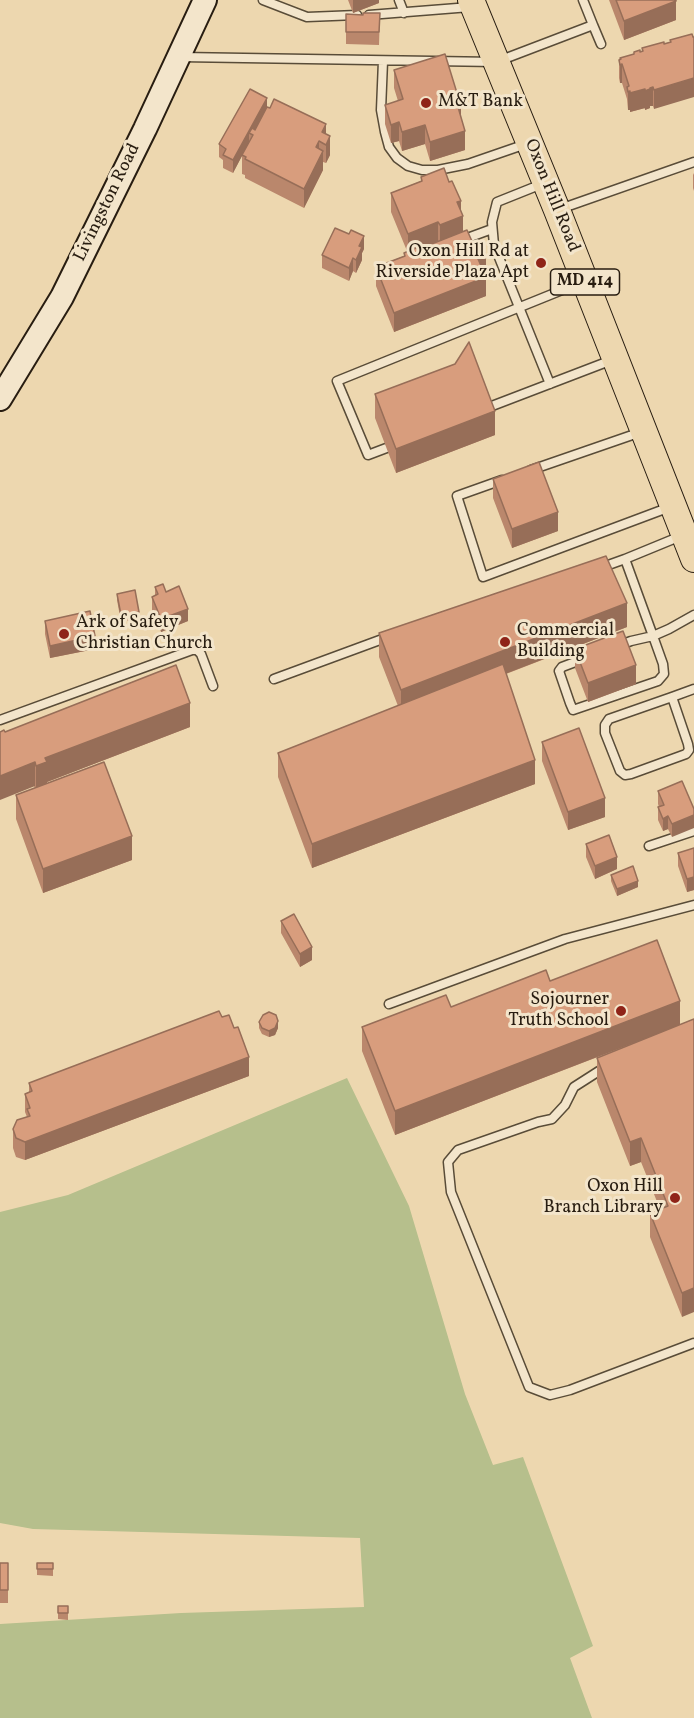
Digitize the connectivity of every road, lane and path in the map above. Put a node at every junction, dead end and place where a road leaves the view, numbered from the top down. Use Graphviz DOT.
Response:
graph roads {
  1 [pos="205,0"];
  2 [pos="265,0"];
  3 [pos="399,0"];
  4 [pos="583,0"];
  5 [pos="472,3"];
  6 [pos="404,13"];
  7 [pos="593,25"];
  8 [pos="601,44"];
  9 [pos="178,57"];
  10 [pos="383,61"];
  11 [pos="496,62"];
  12 [pos="529,143"];
  13 [pos="694,162"];
  14 [pos="546,182"];
  15 [pos="557,210"];
  16 [pos="492,229"];
  17 [pos="452,244"];
  18 [pos="585,281"];
  19 [pos="519,308"];
  20 [pos="615,358"];
  21 [pos="550,384"];
  22 [pos="0,399"];
  23 [pos="476,413"];
  24 [pos="644,431"];
  25 [pos="400,442"];
  26 [pos="523,473"];
  27 [pos="512,477"];
  28 [pos="673,506"];
  29 [pos="684,535"];
  30 [pos="625,559"];
  31 [pos="694,560"];
  32 [pos="592,571"];
  33 [pos="694,615"];
  34 [pos="393,635"];
  35 [pos="653,636"];
  36 [pos="274,679"];
  37 [pos="213,687"];
  38 [pos="694,689"];
  39 [pos="672,697"];
  40 [pos="0,720"];
  41 [pos="694,831"];
  42 [pos="649,846"];
  43 [pos="694,904"];
  44 [pos="389,1004"];
  45 [pos="616,1065"];
  46 [pos="694,1343"];
  1 -- 9 [label="main road, Livingston Road"];
  2 -- 6 [label="lane"];
  3 -- 6 [label="lane"];
  4 -- 7 [label="lane"];
  5 -- 6 [label="lane"];
  5 -- 11 [label="main road, Oxon Hill Road / MD 414"];
  7 -- 8 [label="lane"];
  7 -- 11 [label="lane"];
  9 -- 10 [label="lane"];
  9 -- 22 [label="main road, Livingston Road"];
  10 -- 11 [label="lane"];
  10 -- 12 [label="lane"];
  11 -- 12 [label="main road, Oxon Hill Road / MD 414"];
  12 -- 14 [label="main road, Oxon Hill Road / MD 414"];
  13 -- 15 [label="lane"];
  14 -- 15 [label="main road, Oxon Hill Road / MD 414"];
  14 -- 16 [label="lane"];
  15 -- 18 [label="main road, Oxon Hill Road / MD 414"];
  16 -- 17 [label="lane"];
  16 -- 19 [label="lane"];
  18 -- 19 [label="lane"];
  18 -- 20 [label="main road, Oxon Hill Road / MD 414"];
  19 -- 21 [label="lane"];
  19 -- 25 [label="lane"];
  20 -- 21 [label="lane"];
  20 -- 24 [label="main road, Oxon Hill Road / MD 414"];
  21 -- 23 [label="lane"];
  24 -- 26 [label="lane"];
  24 -- 28 [label="main road, Oxon Hill Road / MD 414"];
  27 -- 28 [label="lane"];
  28 -- 29 [label="main road, Oxon Hill Road / MD 414"];
  29 -- 30 [label="lane"];
  29 -- 31 [label="main road, Oxon Hill Road / MD 414"];
  30 -- 32 [label="lane"];
  30 -- 35 [label="lane"];
  33 -- 35 [label="lane"];
  34 -- 36 [label="lane"];
  35 -- 35 [label="lane"];
  37 -- 40 [label="lane"];
  38 -- 39 [label="lane"];
  39 -- 39 [label="lane"];
  41 -- 42 [label="lane"];
  43 -- 44 [label="lane"];
  45 -- 46 [label="lane"];
}
